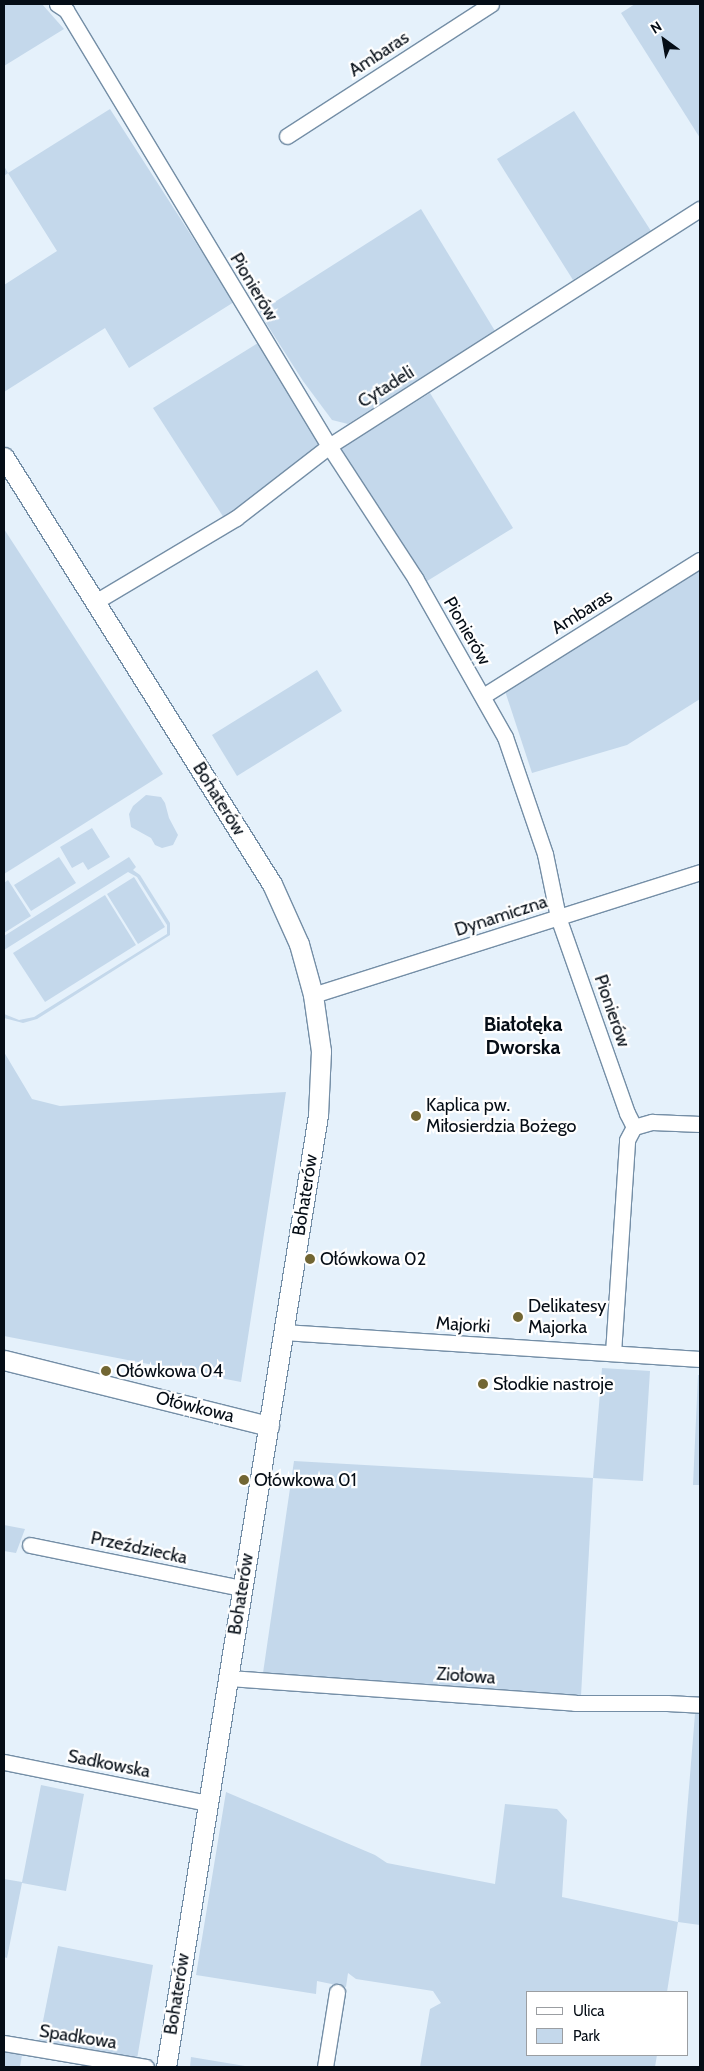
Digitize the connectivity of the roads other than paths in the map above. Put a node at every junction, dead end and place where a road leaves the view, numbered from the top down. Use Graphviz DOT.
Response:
graph roads {
  1 [pos="57,4"];
  2 [pos="491,4"];
  3 [pos="287,136"];
  4 [pos="700,209"];
  5 [pos="329,446"];
  6 [pos="4,457"];
  7 [pos="700,560"];
  8 [pos="95,602"];
  9 [pos="483,696"];
  10 [pos="700,872"];
  11 [pos="558,917"];
  12 [pos="313,995"];
  13 [pos="700,1124"];
  14 [pos="634,1127"];
  15 [pos="283,1332"];
  16 [pos="613,1353"];
  17 [pos="700,1359"];
  18 [pos="4,1360"];
  19 [pos="269,1426"];
  20 [pos="30,1544"];
  21 [pos="242,1588"];
  22 [pos="228,1678"];
  23 [pos="700,1706"];
  24 [pos="4,1762"];
  25 [pos="207,1802"];
  26 [pos="337,1992"];
  27 [pos="4,2043"];
  28 [pos="146,2067"];
  29 [pos="166,2067"];
  30 [pos="325,2067"];
  1 -- 5 [label="street, Pionierów"];
  2 -- 3 [label="street, Ambaras"];
  4 -- 5 [label="street, Cytadeli"];
  5 -- 8 [label="street, Cytadeli"];
  5 -- 9 [label="street, Pionierów"];
  6 -- 8 [label="street, Bohaterów"];
  7 -- 9 [label="street, Ambaras"];
  8 -- 12 [label="street, Bohaterów"];
  9 -- 11 [label="street, Pionierów"];
  10 -- 11 [label="street, Dynamiczna"];
  11 -- 12 [label="street, Dynamiczna"];
  11 -- 14 [label="street, Pionierów"];
  12 -- 15 [label="street, Bohaterów"];
  13 -- 14 [label="street"];
  14 -- 16 [label="street"];
  15 -- 16 [label="street, Majorki"];
  15 -- 19 [label="street, Bohaterów"];
  16 -- 17 [label="street, Majorki"];
  18 -- 19 [label="street, Ołówkowa"];
  19 -- 21 [label="street, Bohaterów"];
  20 -- 21 [label="street, Przeździecka"];
  21 -- 22 [label="street, Bohaterów"];
  22 -- 23 [label="street, Ziołowa"];
  22 -- 25 [label="street, Bohaterów"];
  24 -- 25 [label="street, Sadkowska"];
  25 -- 29 [label="street, Bohaterów"];
  26 -- 30 [label="street"];
  27 -- 28 [label="street, Spadkowa"];
}
